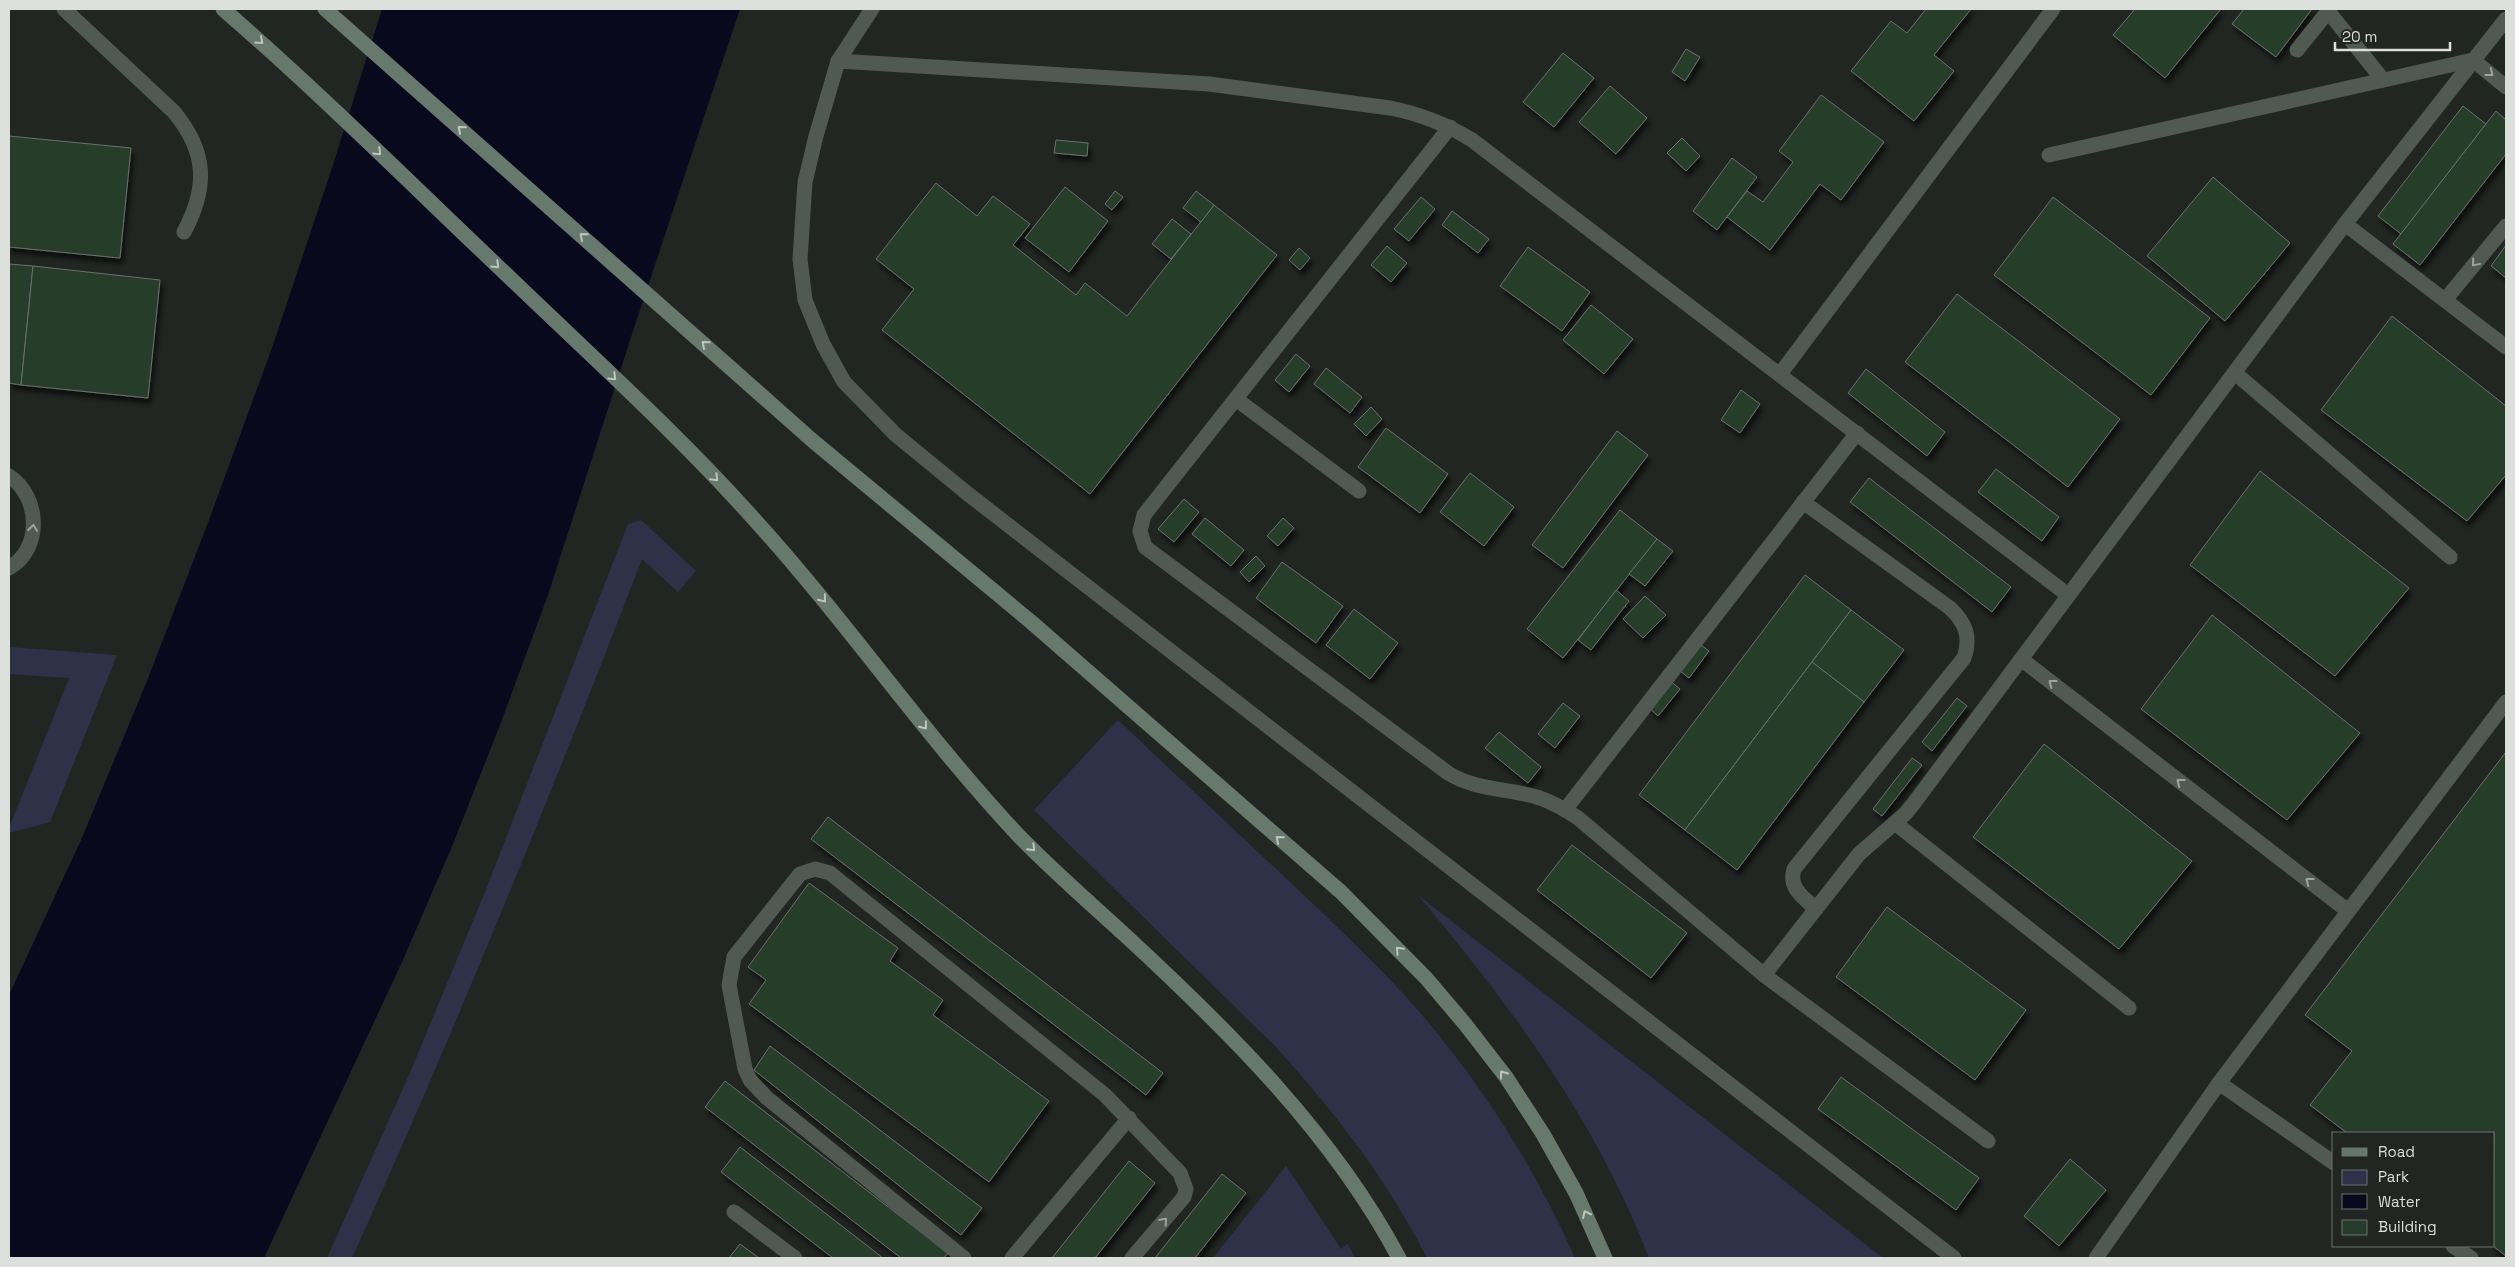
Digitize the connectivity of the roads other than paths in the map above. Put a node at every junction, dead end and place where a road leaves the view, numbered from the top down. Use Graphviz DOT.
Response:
graph roads {
  1 [pos="64,9"];
  2 [pos="223,9"];
  3 [pos="325,9"];
  4 [pos="872,9"];
  5 [pos="2053,9"];
  6 [pos="2329,10"];
  7 [pos="2506,19"];
  8 [pos="2297,50"];
  9 [pos="2473,60"];
  10 [pos="838,61"];
  11 [pos="2383,80"];
  12 [pos="2506,87"];
  13 [pos="1450,127"];
  14 [pos="2049,155"];
  15 [pos="2345,224"];
  16 [pos="2506,226"];
  17 [pos="184,232"];
  18 [pos="2445,300"];
  19 [pos="2506,347"];
  20 [pos="2235,373"];
  21 [pos="1780,374"];
  22 [pos="1236,399"];
  23 [pos="1857,433"];
  24 [pos="9,476"];
  25 [pos="1359,491"];
  26 [pos="1803,502"];
  27 [pos="2450,557"];
  28 [pos="9,568"];
  29 [pos="2068,595"];
  30 [pos="2021,659"];
  31 [pos="2506,702"];
  32 [pos="1565,810"];
  33 [pos="1895,823"];
  34 [pos="1816,909"];
  35 [pos="2348,911"];
  36 [pos="1764,975"];
  37 [pos="2129,1008"];
  38 [pos="2219,1083"];
  39 [pos="1129,1118"];
  40 [pos="1988,1141"];
  41 [pos="2332,1162"];
  42 [pos="734,1212"];
  43 [pos="2454,1247"];
  44 [pos="795,1258"];
  45 [pos="964,1258"];
  46 [pos="1012,1258"];
  47 [pos="1132,1258"];
  48 [pos="1398,1258"];
  49 [pos="1605,1258"];
  50 [pos="1954,1258"];
  51 [pos="2096,1258"];
  52 [pos="2470,1258"];
  1 -- 17 [label="street"];
  2 -- 48 [label="main road, one-way"];
  49 -- 3 [label="main road, one-way"];
  4 -- 10 [label="street"];
  5 -- 21 [label="street"];
  6 -- 8 [label="street"];
  6 -- 11 [label="street"];
  7 -- 9 [label="street"];
  9 -- 11 [label="street"];
  9 -- 12 [label="street, one-way"];
  9 -- 15 [label="street"];
  10 -- 13 [label="street"];
  10 -- 50 [label="street"];
  11 -- 14 [label="street"];
  13 -- 21 [label="street"];
  13 -- 22 [label="street"];
  15 -- 18 [label="street"];
  15 -- 20 [label="street"];
  16 -- 18 [label="street, one-way"];
  18 -- 19 [label="street"];
  20 -- 27 [label="street"];
  20 -- 29 [label="street"];
  21 -- 23 [label="street"];
  22 -- 25 [label="street"];
  22 -- 32 [label="street"];
  23 -- 26 [label="street"];
  23 -- 29 [label="street"];
  28 -- 24 [label="street, one-way"];
  26 -- 32 [label="street"];
  26 -- 34 [label="street"];
  29 -- 30 [label="street"];
  30 -- 33 [label="street"];
  35 -- 30 [label="street, one-way"];
  31 -- 35 [label="street"];
  32 -- 36 [label="street"];
  33 -- 34 [label="street"];
  33 -- 37 [label="street"];
  34 -- 36 [label="street"];
  35 -- 38 [label="street"];
  36 -- 40 [label="street"];
  38 -- 41 [label="street"];
  38 -- 51 [label="street"];
  39 -- 45 [label="street"];
  39 -- 46 [label="street"];
  47 -- 39 [label="street, one-way"];
  42 -- 44 [label="street"];
  43 -- 52 [label="street"];
}
